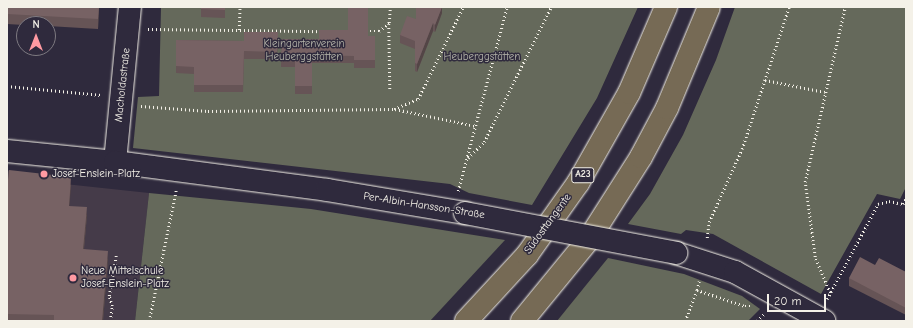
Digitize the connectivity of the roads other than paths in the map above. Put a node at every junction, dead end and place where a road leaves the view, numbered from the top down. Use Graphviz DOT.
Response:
graph roads {
  1 [pos="666,7"];
  2 [pos="709,7"];
  3 [pos="130,17"];
  4 [pos="7,151"];
  5 [pos="115,162"];
  6 [pos="821,319"];
  7 [pos="466,321"];
  8 [pos="522,321"];
  1 -- 7 [label="highway, Südosttangente / A23"];
  2 -- 8 [label="highway"];
  3 -- 5 [label="street, Macholdastraße"];
  4 -- 5 [label="street, Per-Albin-Hansson-Straße"];
  5 -- 6 [label="street, Per-Albin-Hansson-Straße, bridge"];
}
